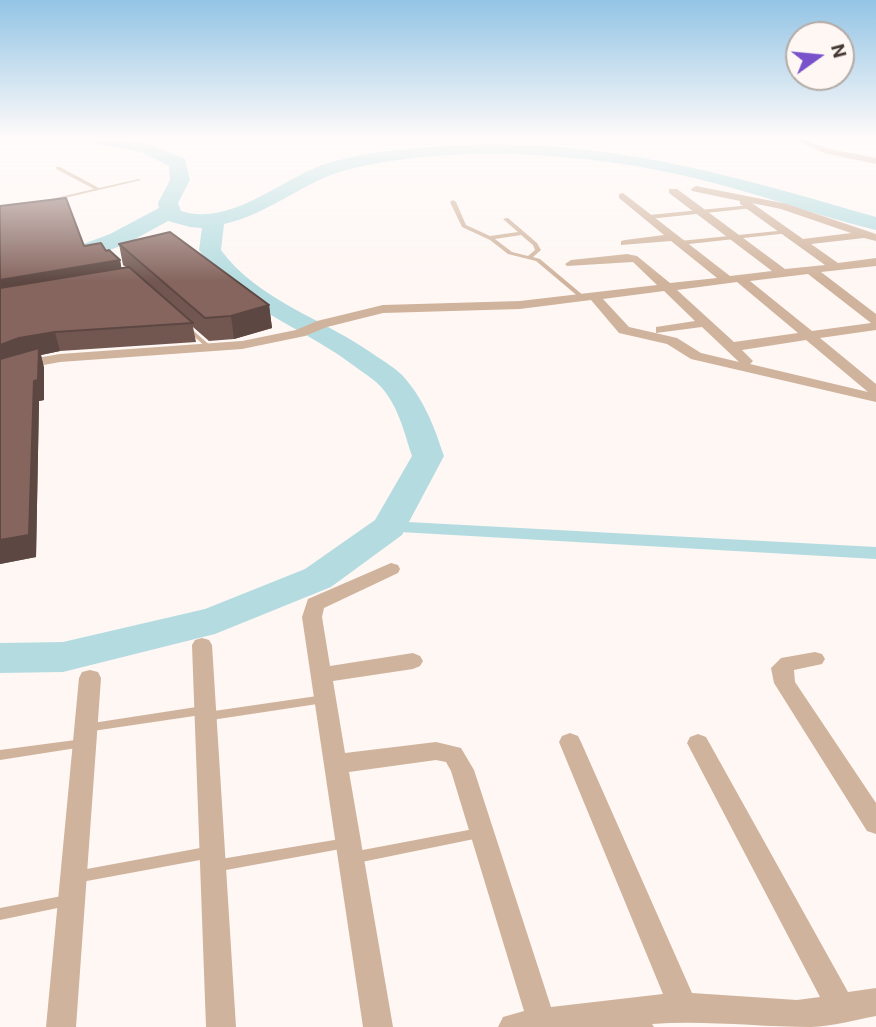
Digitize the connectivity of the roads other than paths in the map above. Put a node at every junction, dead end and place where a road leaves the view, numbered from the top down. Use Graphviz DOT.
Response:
graph roads {
  1 [pos="94,187"];
  2 [pos="107,187"];
  3 [pos="696,188"];
  4 [pos="98,189"];
  5 [pos="673,191"];
  6 [pos="624,196"];
  7 [pos="736,196"];
  8 [pos="453,202"];
  9 [pos="36,204"];
  10 [pos="751,207"];
  11 [pos="701,212"];
  12 [pos="649,217"];
  13 [pos="506,219"];
  14 [pos="787,232"];
  15 [pos="522,233"];
  16 [pos="871,236"];
  17 [pos="734,237"];
  18 [pos="489,238"];
  19 [pos="677,240"];
  20 [pos="802,242"];
  21 [pos="625,243"];
  22 [pos="530,257"];
  23 [pos="876,262"];
  24 [pos="862,263"];
  25 [pos="571,264"];
  26 [pos="836,267"];
  27 [pos="810,270"];
  28 [pos="782,273"];
  29 [pos="876,273"];
  30 [pos="733,279"];
  31 [pos="666,287"];
  32 [pos="588,296"];
  33 [pos="876,320"];
  34 [pos="182,323"];
  35 [pos="705,323"];
  36 [pos="876,326"];
  37 [pos="661,330"];
  38 [pos="806,335"];
  39 [pos="731,347"];
  40 [pos="211,349"];
  41 [pos="746,360"];
  42 [pos="0,374"];
  43 [pos="876,391"];
  44 [pos="876,398"];
  45 [pos="391,569"];
  46 [pos="202,645"];
  47 [pos="815,659"];
  48 [pos="413,661"];
  49 [pos="321,675"];
  50 [pos="89,678"];
  51 [pos="324,699"];
  52 [pos="205,713"];
  53 [pos="85,735"];
  54 [pos="570,742"];
  55 [pos="698,743"];
  56 [pos="0,755"];
  57 [pos="335,764"];
  58 [pos="876,824"];
  59 [pos="481,832"];
  60 [pos="349,850"];
  61 [pos="213,859"];
  62 [pos="73,889"];
  63 [pos="0,914"];
  64 [pos="876,1002"];
  65 [pos="683,1007"];
  66 [pos="841,1008"];
  67 [pos="635,1019"];
  68 [pos="800,1021"];
  69 [pos="542,1023"];
  70 [pos="61,1027"];
  71 [pos="221,1027"];
  72 [pos="378,1027"];
  73 [pos="513,1027"];
  1 -- 4 [label="lane"];
  2 -- 4 [label="lane"];
  3 -- 7 [label="street"];
  4 -- 9 [label="lane"];
  5 -- 11 [label="street"];
  6 -- 12 [label="street"];
  7 -- 10 [label="street"];
  7 -- 16 [label="street"];
  8 -- 18 [label="lane"];
  10 -- 11 [label="lane"];
  10 -- 14 [label="street"];
  11 -- 12 [label="lane"];
  11 -- 17 [label="street"];
  12 -- 19 [label="street"];
  13 -- 15 [label="lane"];
  14 -- 17 [label="lane"];
  14 -- 20 [label="street"];
  15 -- 18 [label="lane"];
  15 -- 22 [label="lane"];
  16 -- 20 [label="street"];
  17 -- 19 [label="lane"];
  17 -- 28 [label="street"];
  18 -- 22 [label="lane"];
  19 -- 21 [label="street"];
  19 -- 30 [label="street"];
  20 -- 26 [label="street"];
  22 -- 32 [label="lane"];
  23 -- 24 [label="street"];
  24 -- 26 [label="street"];
  24 -- 29 [label="street"];
  25 -- 31 [label="street"];
  26 -- 27 [label="street"];
  27 -- 28 [label="street"];
  27 -- 33 [label="street"];
  28 -- 30 [label="street"];
  30 -- 31 [label="street"];
  30 -- 38 [label="street"];
  31 -- 32 [label="street"];
  31 -- 35 [label="street"];
  32 -- 40 [label="street"];
  32 -- 44 [label="street"];
  34 -- 40 [label="lane"];
  35 -- 37 [label="street"];
  35 -- 39 [label="street"];
  36 -- 38 [label="street"];
  38 -- 39 [label="street"];
  38 -- 43 [label="street"];
  39 -- 41 [label="street"];
  40 -- 42 [label="street"];
  45 -- 49 [label="street"];
  46 -- 52 [label="street"];
  47 -- 58 [label="street"];
  48 -- 49 [label="street"];
  49 -- 51 [label="street"];
  50 -- 53 [label="street"];
  51 -- 52 [label="lane"];
  51 -- 57 [label="street"];
  52 -- 53 [label="lane"];
  52 -- 61 [label="street"];
  53 -- 56 [label="lane"];
  53 -- 62 [label="street"];
  54 -- 65 [label="street"];
  55 -- 66 [label="street"];
  57 -- 59 [label="street"];
  57 -- 60 [label="street"];
  59 -- 60 [label="lane"];
  59 -- 69 [label="street"];
  60 -- 61 [label="lane"];
  60 -- 72 [label="street"];
  61 -- 62 [label="lane"];
  61 -- 71 [label="street"];
  62 -- 63 [label="lane"];
  62 -- 70 [label="street"];
  64 -- 66 [label="street"];
  65 -- 67 [label="street"];
  65 -- 68 [label="street"];
  66 -- 68 [label="street"];
  67 -- 69 [label="street"];
  69 -- 73 [label="street"];
}
